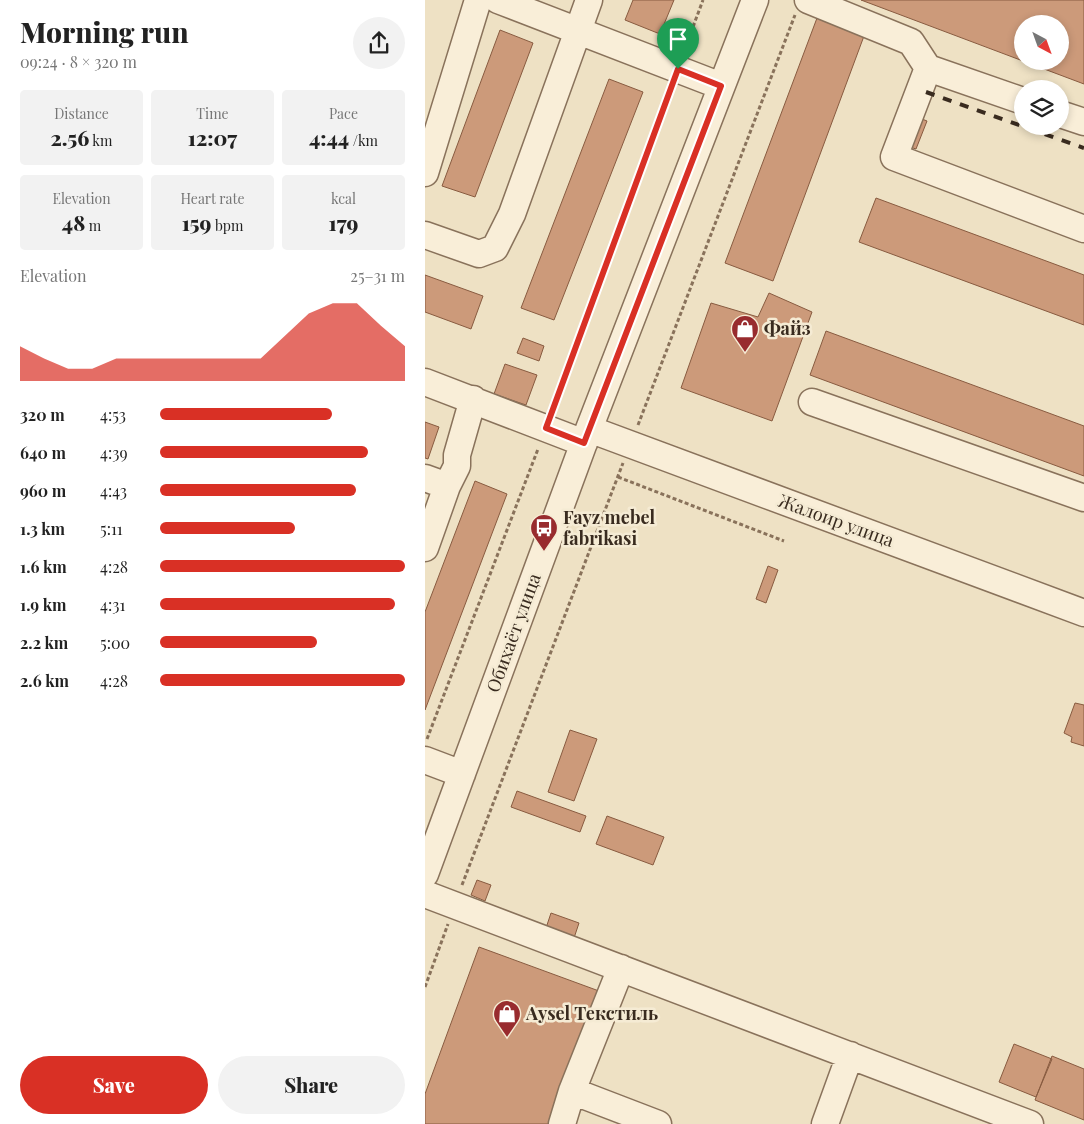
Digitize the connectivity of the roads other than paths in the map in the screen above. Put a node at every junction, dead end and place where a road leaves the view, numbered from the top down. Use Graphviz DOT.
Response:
graph roads {
  1 [pos="477,0"];
  2 [pos="498,0"];
  3 [pos="589,0"];
  4 [pos="755,0"];
  5 [pos="803,4"];
  6 [pos="578,31"];
  7 [pos="928,68"];
  8 [pos="721,86"];
  9 [pos="1014,98"];
  10 [pos="1069,117"];
  11 [pos="1084,122"];
  12 [pos="425,173"];
  13 [pos="1084,229"];
  14 [pos="425,235"];
  15 [pos="425,382"];
  16 [pos="473,399"];
  17 [pos="812,402"];
  18 [pos="586,436"];
  19 [pos="436,482"];
  20 [pos="1084,498"];
  21 [pos="425,548"];
  22 [pos="1084,612"];
  23 [pos="425,760"];
  24 [pos="462,774"];
  25 [pos="425,874"];
  26 [pos="425,894"];
  27 [pos="621,968"];
  28 [pos="850,1056"];
  29 [pos="573,1091"];
  30 [pos="562,1124"];
  31 [pos="658,1124"];
  32 [pos="825,1124"];
  33 [pos="1030,1124"];
  1 -- 12 [label="street"];
  2 -- 6 [label="street"];
  3 -- 6 [label="street"];
  4 -- 8 [label="street, Обихаёт улица"];
  5 -- 7 [label="street"];
  6 -- 8 [label="street"];
  6 -- 14 [label="street"];
  7 -- 9 [label="street"];
  7 -- 13 [label="street"];
  8 -- 18 [label="street, Обихаёт улица"];
  10 -- 11 [label="street"];
  15 -- 16 [label="street, Жалоир улица"];
  16 -- 18 [label="street, Жалоир улица"];
  16 -- 19 [label="street"];
  17 -- 20 [label="street"];
  18 -- 22 [label="street, Жалоир улица"];
  18 -- 24 [label="street, Обихаёт улица"];
  19 -- 21 [label="street"];
  23 -- 24 [label="street"];
  24 -- 25 [label="street, Обихаёт улица"];
  26 -- 27 [label="street"];
  27 -- 28 [label="street"];
  27 -- 29 [label="street"];
  28 -- 32 [label="street"];
  28 -- 33 [label="street"];
  29 -- 30 [label="street"];
  29 -- 31 [label="street"];
}
